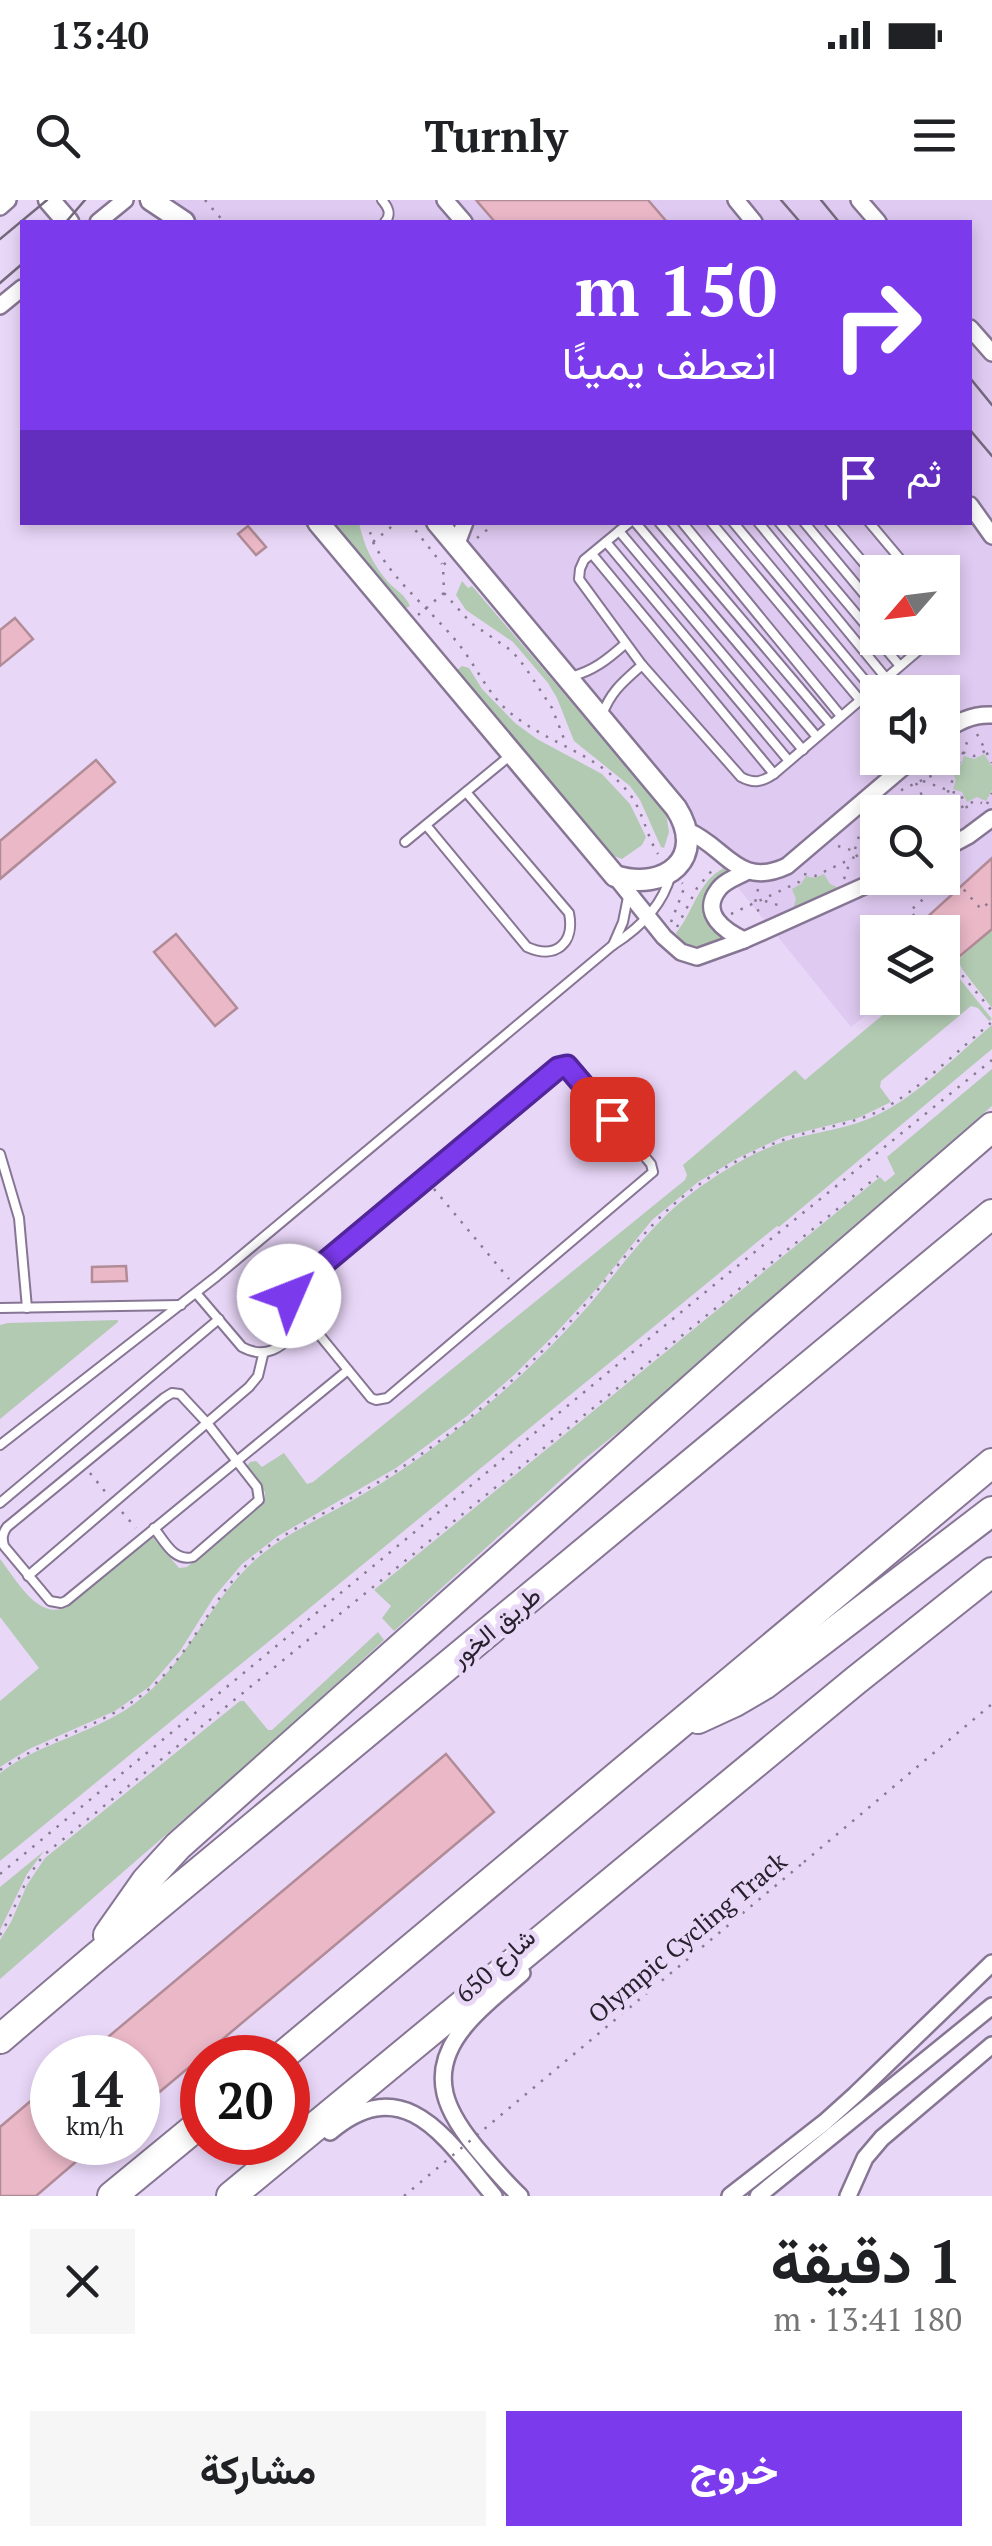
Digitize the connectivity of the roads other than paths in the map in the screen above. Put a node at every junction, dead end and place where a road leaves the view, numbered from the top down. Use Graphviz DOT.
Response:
graph roads {
  1 [pos="8,200"];
  2 [pos="48,200"];
  3 [pos="124,200"];
  4 [pos="151,200"];
  5 [pos="176,200"];
  6 [pos="445,200"];
  7 [pos="736,200"];
  8 [pos="859,200"];
  9 [pos="0,207"];
  10 [pos="66,220"];
  11 [pos="100,220"];
  12 [pos="181,220"];
  13 [pos="192,220"];
  14 [pos="462,220"];
  15 [pos="752,220"];
  16 [pos="876,220"];
  17 [pos="20,291"];
  18 [pos="0,306"];
  19 [pos="972,330"];
  20 [pos="992,354"];
  21 [pos="972,508"];
  22 [pos="321,525"];
  23 [pos="439,525"];
  24 [pos="463,525"];
  25 [pos="628,525"];
  26 [pos="635,525"];
  27 [pos="663,525"];
  28 [pos="684,525"];
  29 [pos="714,525"];
  30 [pos="736,525"];
  31 [pos="760,525"];
  32 [pos="782,525"];
  33 [pos="806,525"];
  34 [pos="832,525"];
  35 [pos="872,525"];
  36 [pos="620,531"];
  37 [pos="992,536"];
  38 [pos="606,542"];
  39 [pos="456,546"];
  40 [pos="592,554"];
  41 [pos="897,555"];
  42 [pos="860,558"];
  43 [pos="860,589"];
  44 [pos="625,644"];
  45 [pos="913,655"];
  46 [pos="642,665"];
  47 [pos="900,666"];
  48 [pos="860,675"];
  49 [pos="884,675"];
  50 [pos="890,675"];
  51 [pos="566,678"];
  52 [pos="860,700"];
  53 [pos="992,715"];
  54 [pos="842,716"];
  55 [pos="601,719"];
  56 [pos="831,725"];
  57 [pos="960,725"];
  58 [pos="817,737"];
  59 [pos="802,750"];
  60 [pos="512,754"];
  61 [pos="789,762"];
  62 [pos="774,774"];
  63 [pos="893,775"];
  64 [pos="466,792"];
  65 [pos="990,810"];
  66 [pos="426,826"];
  67 [pos="688,831"];
  68 [pos="960,840"];
  69 [pos="405,842"];
  70 [pos="672,870"];
  71 [pos="746,872"];
  72 [pos="622,884"];
  73 [pos="860,888"];
  74 [pos="648,916"];
  75 [pos="744,940"];
  76 [pos="613,945"];
  77 [pos="992,1127"];
  78 [pos="0,1154"];
  79 [pos="992,1214"];
  80 [pos="196,1292"];
  81 [pos="181,1305"];
  82 [pos="0,1308"];
  83 [pos="28,1308"];
  84 [pos="219,1319"];
  85 [pos="309,1322"];
  86 [pos="263,1354"];
  87 [pos="348,1370"];
  88 [pos="206,1424"];
  89 [pos="0,1445"];
  90 [pos="236,1461"];
  91 [pos="992,1463"];
  92 [pos="0,1503"];
  93 [pos="992,1511"];
  94 [pos="154,1528"];
  95 [pos="992,1572"];
  96 [pos="28,1576"];
  97 [pos="673,1728"];
  98 [pos="612,1882"];
  99 [pos="94,1958"];
  100 [pos="992,1963"];
  101 [pos="992,2006"];
  102 [pos="307,2035"];
  103 [pos="0,2039"];
  104 [pos="992,2045"];
  105 [pos="180,2140"];
  106 [pos="112,2196"];
  107 [pos="231,2196"];
  108 [pos="242,2196"];
  109 [pos="494,2196"];
  110 [pos="520,2196"];
  111 [pos="730,2196"];
  112 [pos="758,2196"];
  113 [pos="848,2196"];
  1 -- 9 [label="street"];
  2 -- 10 [label="street"];
  3 -- 11 [label="street"];
  4 -- 12 [label="street"];
  5 -- 13 [label="street"];
  6 -- 14 [label="street"];
  7 -- 15 [label="street"];
  8 -- 16 [label="street"];
  17 -- 18 [label="street"];
  19 -- 20 [label="street"];
  21 -- 37 [label="street"];
  22 -- 60 [label="street"];
  23 -- 39 [label="street"];
  24 -- 39 [label="street"];
  25 -- 36 [label="lane"];
  26 -- 58 [label="lane"];
  27 -- 56 [label="lane"];
  28 -- 54 [label="lane"];
  29 -- 52 [label="lane"];
  30 -- 48 [label="lane"];
  31 -- 49 [label="lane"];
  32 -- 47 [label="lane"];
  33 -- 43 [label="lane"];
  34 -- 42 [label="lane"];
  35 -- 41 [label="lane"];
  36 -- 38 [label="lane"];
  36 -- 59 [label="lane"];
  38 -- 40 [label="lane"];
  38 -- 61 [label="lane"];
  39 -- 51 [label="street"];
  40 -- 44 [label="lane"];
  40 -- 62 [label="lane"];
  44 -- 46 [label="lane"];
  44 -- 51 [label="lane"];
  45 -- 47 [label="lane"];
  46 -- 55 [label="lane"];
  46 -- 62 [label="lane"];
  47 -- 50 [label="lane"];
  51 -- 55 [label="street"];
  52 -- 54 [label="lane"];
  53 -- 57 [label="street"];
  54 -- 56 [label="lane"];
  55 -- 67 [label="street"];
  56 -- 58 [label="lane"];
  58 -- 59 [label="lane"];
  59 -- 61 [label="lane"];
  60 -- 64 [label="lane"];
  60 -- 72 [label="street"];
  61 -- 62 [label="lane"];
  63 -- 71 [label="street"];
  64 -- 66 [label="lane"];
  64 -- 66 [label="lane"];
  65 -- 68 [label="street"];
  66 -- 69 [label="lane"];
  67 -- 70 [label="street"];
  67 -- 71 [label="street"];
  70 -- 72 [label="street"];
  70 -- 74 [label="lane"];
  71 -- 75 [label="street"];
  72 -- 74 [label="street"];
  72 -- 76 [label="lane"];
  73 -- 75 [label="street"];
  74 -- 75 [label="street"];
  74 -- 76 [label="lane"];
  76 -- 80 [label="lane"];
  77 -- 99 [label="highway"];
  78 -- 83 [label="lane"];
  79 -- 99 [label="highway, طريق الخور"];
  80 -- 81 [label="lane"];
  80 -- 84 [label="lane"];
  81 -- 83 [label="lane"];
  81 -- 89 [label="lane"];
  82 -- 83 [label="lane"];
  84 -- 86 [label="lane"];
  84 -- 92 [label="lane"];
  85 -- 86 [label="lane"];
  85 -- 87 [label="lane"];
  85 -- 87 [label="lane"];
  86 -- 88 [label="lane"];
  87 -- 90 [label="lane"];
  88 -- 90 [label="lane"];
  88 -- 96 [label="lane"];
  88 -- 96 [label="lane"];
  90 -- 94 [label="lane"];
  90 -- 94 [label="lane"];
  91 -- 97 [label="highway"];
  93 -- 97 [label="highway"];
  94 -- 96 [label="lane"];
  95 -- 98 [label="highway"];
  97 -- 102 [label="highway"];
  98 -- 107 [label="highway"];
  98 -- 110 [label="street, شارع 650"];
  99 -- 103 [label="highway, طريق الخور"];
  100 -- 111 [label="street"];
  101 -- 112 [label="street"];
  104 -- 113 [label="street"];
  105 -- 106 [label="highway"];
  108 -- 109 [label="street"];
}
